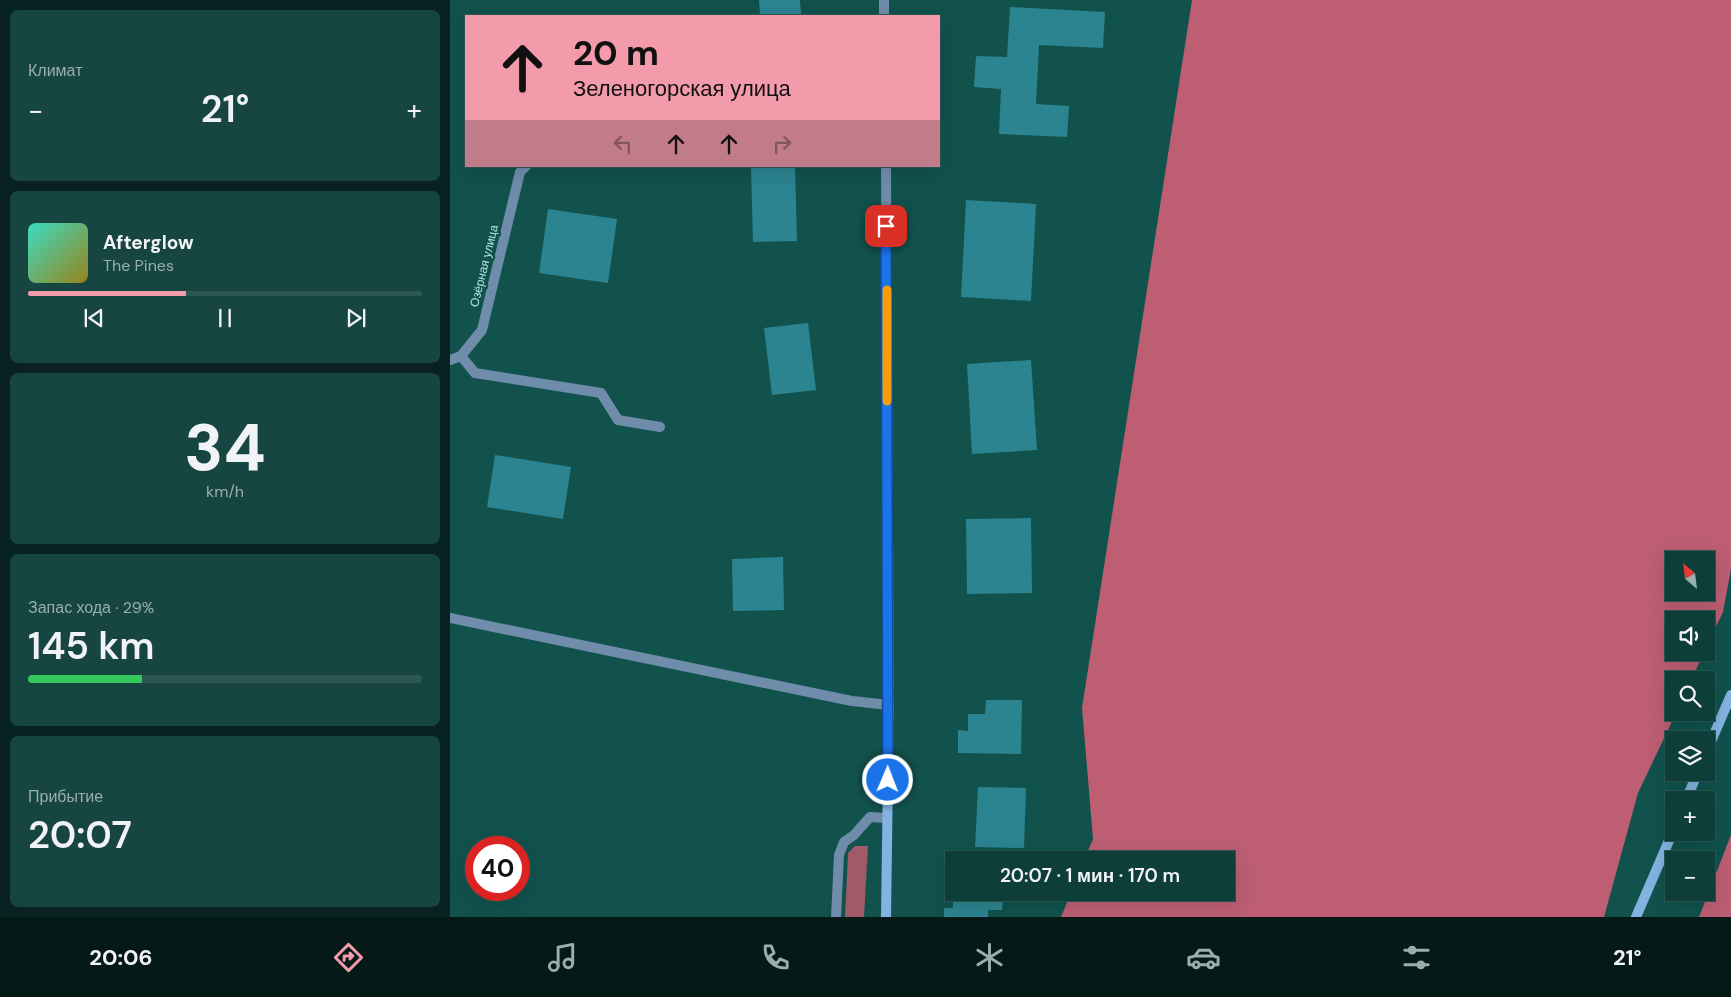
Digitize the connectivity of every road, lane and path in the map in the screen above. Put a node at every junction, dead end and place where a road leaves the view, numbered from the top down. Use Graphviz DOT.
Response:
graph roads {
  1 [pos="884,0"];
  2 [pos="884,15"];
  3 [pos="525,167"];
  4 [pos="886,167"];
  5 [pos="461,356"];
  6 [pos="450,360"];
  7 [pos="660,427"];
  8 [pos="450,618"];
  9 [pos="1731,695"];
  10 [pos="889,705"];
  11 [pos="1715,732"];
  12 [pos="887,818"];
  13 [pos="1669,841"];
  14 [pos="836,917"];
  15 [pos="886,917"];
  16 [pos="1636,917"];
  1 -- 2 [label="street"];
  3 -- 5 [label="street, Озёрная улица"];
  4 -- 10 [label="street"];
  5 -- 6 [label="street"];
  5 -- 7 [label="street"];
  8 -- 10 [label="street"];
  9 -- 11 [label="street"];
  10 -- 12 [label="street"];
  12 -- 14 [label="street"];
  12 -- 15 [label="street"];
  13 -- 16 [label="street"];
}
